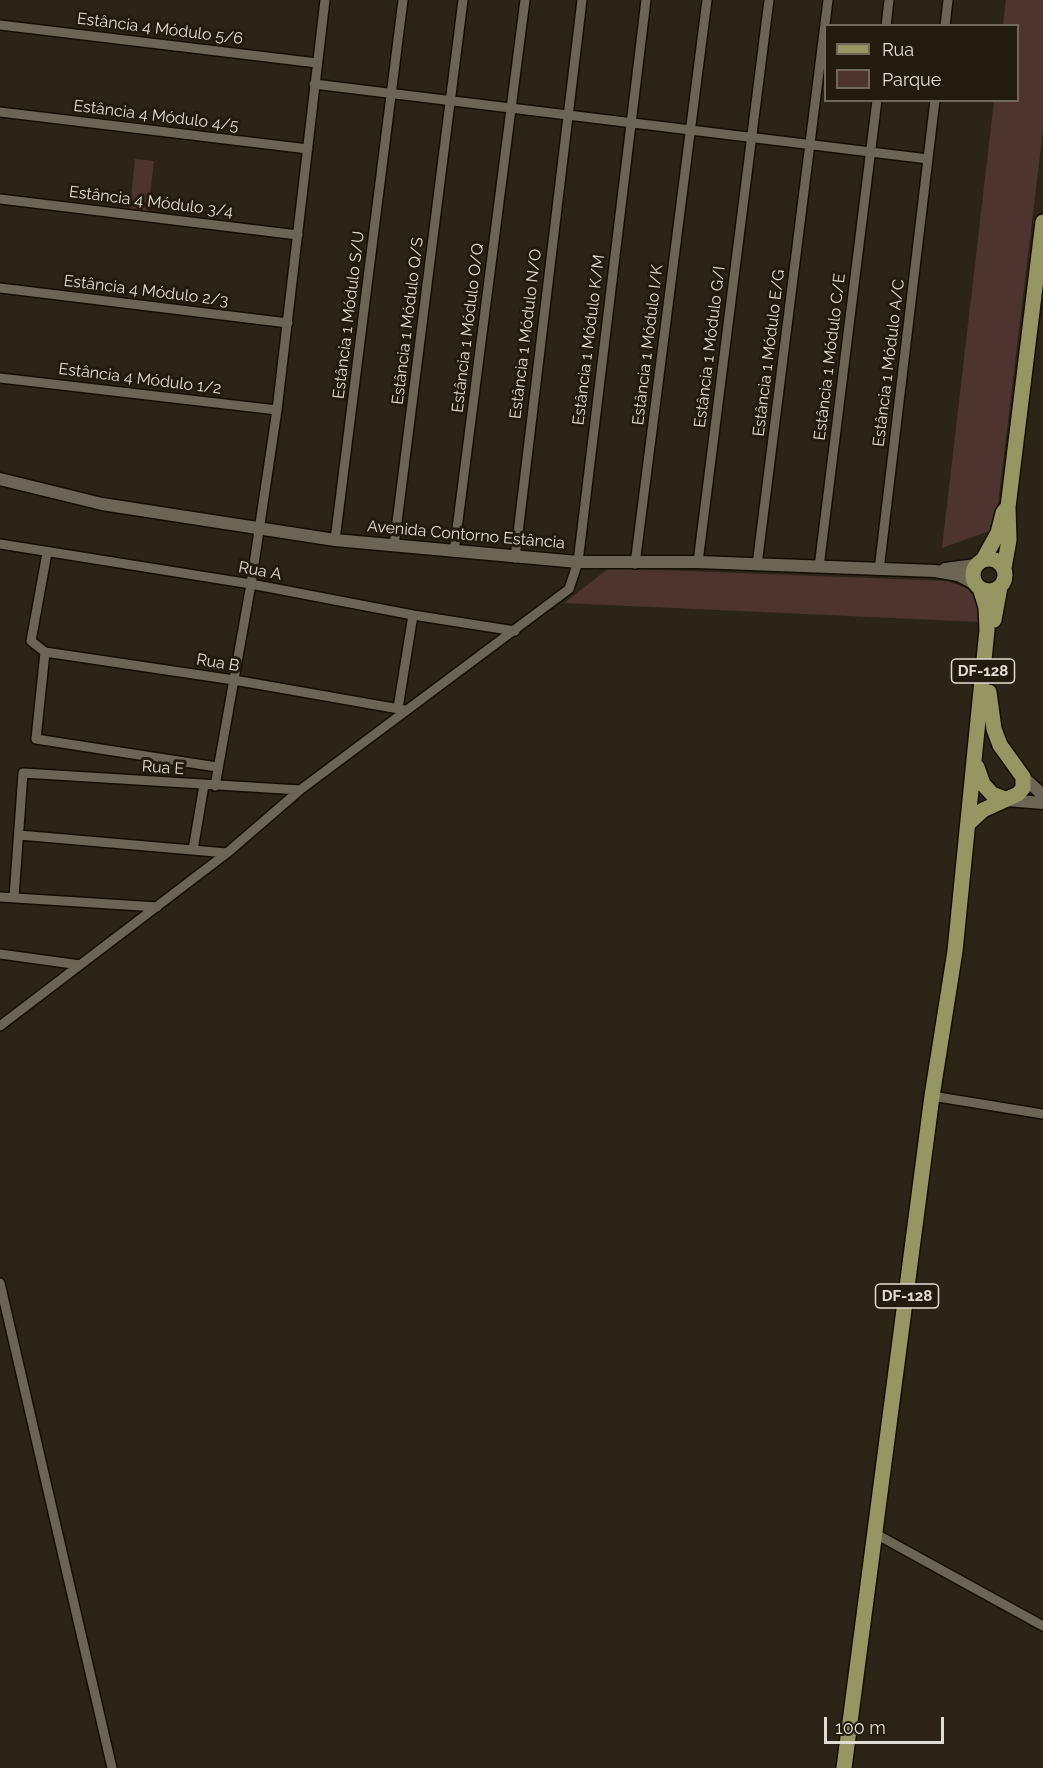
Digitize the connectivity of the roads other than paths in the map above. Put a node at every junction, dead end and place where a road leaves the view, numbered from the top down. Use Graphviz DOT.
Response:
graph roads {
  1 [pos="325,0"];
  2 [pos="403,0"];
  3 [pos="463,0"];
  4 [pos="525,0"];
  5 [pos="582,0"];
  6 [pos="646,0"];
  7 [pos="707,0"];
  8 [pos="769,0"];
  9 [pos="828,0"];
  10 [pos="889,0"];
  11 [pos="948,0"];
  12 [pos="825,24"];
  13 [pos="886,24"];
  14 [pos="945,24"];
  15 [pos="0,25"];
  16 [pos="824,32"];
  17 [pos="317,63"];
  18 [pos="314,84"];
  19 [pos="392,93"];
  20 [pos="451,100"];
  21 [pos="877,102"];
  22 [pos="935,102"];
  23 [pos="511,108"];
  24 [pos="0,112"];
  25 [pos="567,113"];
  26 [pos="631,122"];
  27 [pos="691,129"];
  28 [pos="752,136"];
  29 [pos="810,145"];
  30 [pos="308,149"];
  31 [pos="871,151"];
  32 [pos="928,159"];
  33 [pos="0,199"];
  34 [pos="1043,222"];
  35 [pos="298,235"];
  36 [pos="0,288"];
  37 [pos="288,323"];
  38 [pos="0,378"];
  39 [pos="277,410"];
  40 [pos="0,479"];
  41 [pos="1008,507"];
  42 [pos="259,528"];
  43 [pos="335,540"];
  44 [pos="0,544"];
  45 [pos="394,546"];
  46 [pos="454,552"];
  47 [pos="47,553"];
  48 [pos="515,558"];
  49 [pos="579,562"];
  50 [pos="699,562"];
  51 [pos="979,562"];
  52 [pos="635,564"];
  53 [pos="758,565"];
  54 [pos="819,567"];
  55 [pos="1004,568"];
  56 [pos="879,570"];
  57 [pos="935,571"];
  58 [pos="250,584"];
  59 [pos="978,586"];
  60 [pos="1000,587"];
  61 [pos="413,615"];
  62 [pos="515,631"];
  63 [pos="45,652"];
  64 [pos="234,680"];
  65 [pos="402,709"];
  66 [pos="1000,745"];
  67 [pos="976,752"];
  68 [pos="218,767"];
  69 [pos="1023,777"];
  70 [pos="204,786"];
  71 [pos="214,786"];
  72 [pos="300,790"];
  73 [pos="1043,795"];
  74 [pos="1005,800"];
  75 [pos="1043,803"];
  76 [pos="969,823"];
  77 [pos="19,835"];
  78 [pos="193,850"];
  79 [pos="227,854"];
  80 [pos="0,897"];
  81 [pos="14,897"];
  82 [pos="157,907"];
  83 [pos="0,954"];
  84 [pos="80,965"];
  85 [pos="0,1015"];
  86 [pos="13,1016"];
  87 [pos="0,1026"];
  88 [pos="932,1096"];
  89 [pos="1043,1114"];
  90 [pos="0,1282"];
  91 [pos="876,1534"];
  92 [pos="1043,1626"];
  93 [pos="112,1768"];
  94 [pos="844,1768"];
  1 -- 17 [label="street"];
  2 -- 19 [label="street, Estância 1 Módulo S/U"];
  3 -- 20 [label="street, Estância 1 Módulo Q/S"];
  4 -- 23 [label="street, Estância 1 Módulo O/Q"];
  5 -- 25 [label="street, Estância 1 Módulo N/O"];
  6 -- 26 [label="street, Estância 1 Módulo K/M"];
  7 -- 27 [label="street, Estância 1 Módulo I/K"];
  8 -- 28 [label="street, Estância 1 Módulo G/I"];
  9 -- 12 [label="street, Estância 1 Módulo E/G"];
  10 -- 13 [label="street"];
  11 -- 14 [label="street"];
  15 -- 17 [label="street, Estância 4 Módulo 5/6"];
  16 -- 29 [label="street, Estância 1 Módulo E/G"];
  17 -- 18 [label="street"];
  18 -- 19 [label="street"];
  18 -- 30 [label="street"];
  19 -- 20 [label="street"];
  19 -- 43 [label="street, Estância 1 Módulo S/U"];
  20 -- 23 [label="street"];
  20 -- 45 [label="street, Estância 1 Módulo Q/S"];
  21 -- 31 [label="street, Estância 1 Módulo C/E"];
  22 -- 32 [label="street, Estância 1 Módulo A/C"];
  23 -- 25 [label="street"];
  23 -- 46 [label="street, Estância 1 Módulo O/Q"];
  24 -- 30 [label="street, Estância 4 Módulo 4/5"];
  25 -- 26 [label="street"];
  25 -- 48 [label="street, Estância 1 Módulo N/O"];
  26 -- 27 [label="street"];
  26 -- 49 [label="street, Estância 1 Módulo K/M"];
  27 -- 28 [label="street"];
  27 -- 52 [label="street, Estância 1 Módulo I/K"];
  28 -- 29 [label="street"];
  28 -- 50 [label="street, Estância 1 Módulo G/I"];
  29 -- 31 [label="street"];
  29 -- 53 [label="street, Estância 1 Módulo E/G"];
  30 -- 35 [label="street"];
  31 -- 32 [label="street"];
  31 -- 54 [label="street, Estância 1 Módulo C/E"];
  32 -- 56 [label="street, Estância 1 Módulo A/C"];
  33 -- 35 [label="street, Estância 4 Módulo 3/4"];
  34 -- 41 [label="main road, DF-128"];
  35 -- 37 [label="street"];
  36 -- 37 [label="street, Estância 4 Módulo 2/3"];
  37 -- 39 [label="street"];
  38 -- 39 [label="street, Estância 4 Módulo 1/2"];
  39 -- 42 [label="street"];
  40 -- 42 [label="street, Avenida Contorno Estância"];
  41 -- 51 [label="main road, DF-128"];
  41 -- 55 [label="main road, DF-128"];
  42 -- 43 [label="street, Avenida Contorno Estância"];
  42 -- 58 [label="street"];
  43 -- 45 [label="street, Avenida Contorno Estância"];
  44 -- 47 [label="street, Rua A"];
  45 -- 46 [label="street, Avenida Contorno Estância"];
  46 -- 48 [label="street, Avenida Contorno Estância"];
  47 -- 58 [label="street, Rua A"];
  47 -- 63 [label="street, Rua B"];
  48 -- 49 [label="street, Avenida Contorno Estância"];
  49 -- 52 [label="street, Avenida Contorno Estância"];
  49 -- 62 [label="street, Estância 1 Módulo K/M"];
  50 -- 52 [label="street, Avenida Contorno Estância"];
  50 -- 53 [label="street, Avenida Contorno Estância"];
  51 -- 55 [label="main road"];
  51 -- 57 [label="street, Avenida Contorno Estância"];
  51 -- 59 [label="main road, DF-128"];
  53 -- 54 [label="street, Avenida Contorno Estância"];
  54 -- 56 [label="street, Avenida Contorno Estância"];
  55 -- 60 [label="main road, DF-128"];
  56 -- 57 [label="street, Avenida Contorno Estância"];
  57 -- 59 [label="street, Avenida Contorno Estância"];
  58 -- 61 [label="street, Rua A"];
  58 -- 64 [label="street"];
  59 -- 60 [label="main road"];
  59 -- 67 [label="main road, DF-128 / DF-128"];
  60 -- 66 [label="main road, DF-128 / DF-128"];
  61 -- 62 [label="street, Rua A"];
  61 -- 65 [label="street"];
  62 -- 65 [label="street, Estância 1 Módulo K/M"];
  63 -- 64 [label="street, Rua B"];
  63 -- 68 [label="street"];
  64 -- 65 [label="street, Rua B"];
  64 -- 68 [label="street"];
  65 -- 72 [label="street, Estância 1 Módulo K/M"];
  66 -- 67 [label="main road"];
  66 -- 69 [label="main road, DF-128"];
  67 -- 74 [label="main road"];
  67 -- 76 [label="main road, DF-128 / DF-128"];
  68 -- 71 [label="street"];
  69 -- 73 [label="street"];
  69 -- 74 [label="main road"];
  70 -- 71 [label="street, Rua E"];
  70 -- 77 [label="street, Rua E"];
  70 -- 78 [label="street"];
  71 -- 72 [label="street, Rua E"];
  72 -- 79 [label="street, Estância 1 Módulo K/M"];
  74 -- 75 [label="street"];
  74 -- 76 [label="main road"];
  76 -- 88 [label="main road, DF-128 / DF-128"];
  77 -- 78 [label="street"];
  77 -- 81 [label="street"];
  78 -- 79 [label="street"];
  79 -- 82 [label="street, Estância 1 Módulo K/M"];
  80 -- 81 [label="street"];
  81 -- 82 [label="street"];
  82 -- 84 [label="street, Estância 1 Módulo K/M"];
  83 -- 84 [label="street"];
  84 -- 86 [label="street, Estância 1 Módulo K/M"];
  85 -- 86 [label="street"];
  86 -- 87 [label="street, Estância 1 Módulo K/M"];
  88 -- 89 [label="street"];
  88 -- 91 [label="main road, DF-128 / DF-128"];
  90 -- 93 [label="street"];
  91 -- 92 [label="street"];
  91 -- 94 [label="main road, DF-128 / DF-128"];
}
